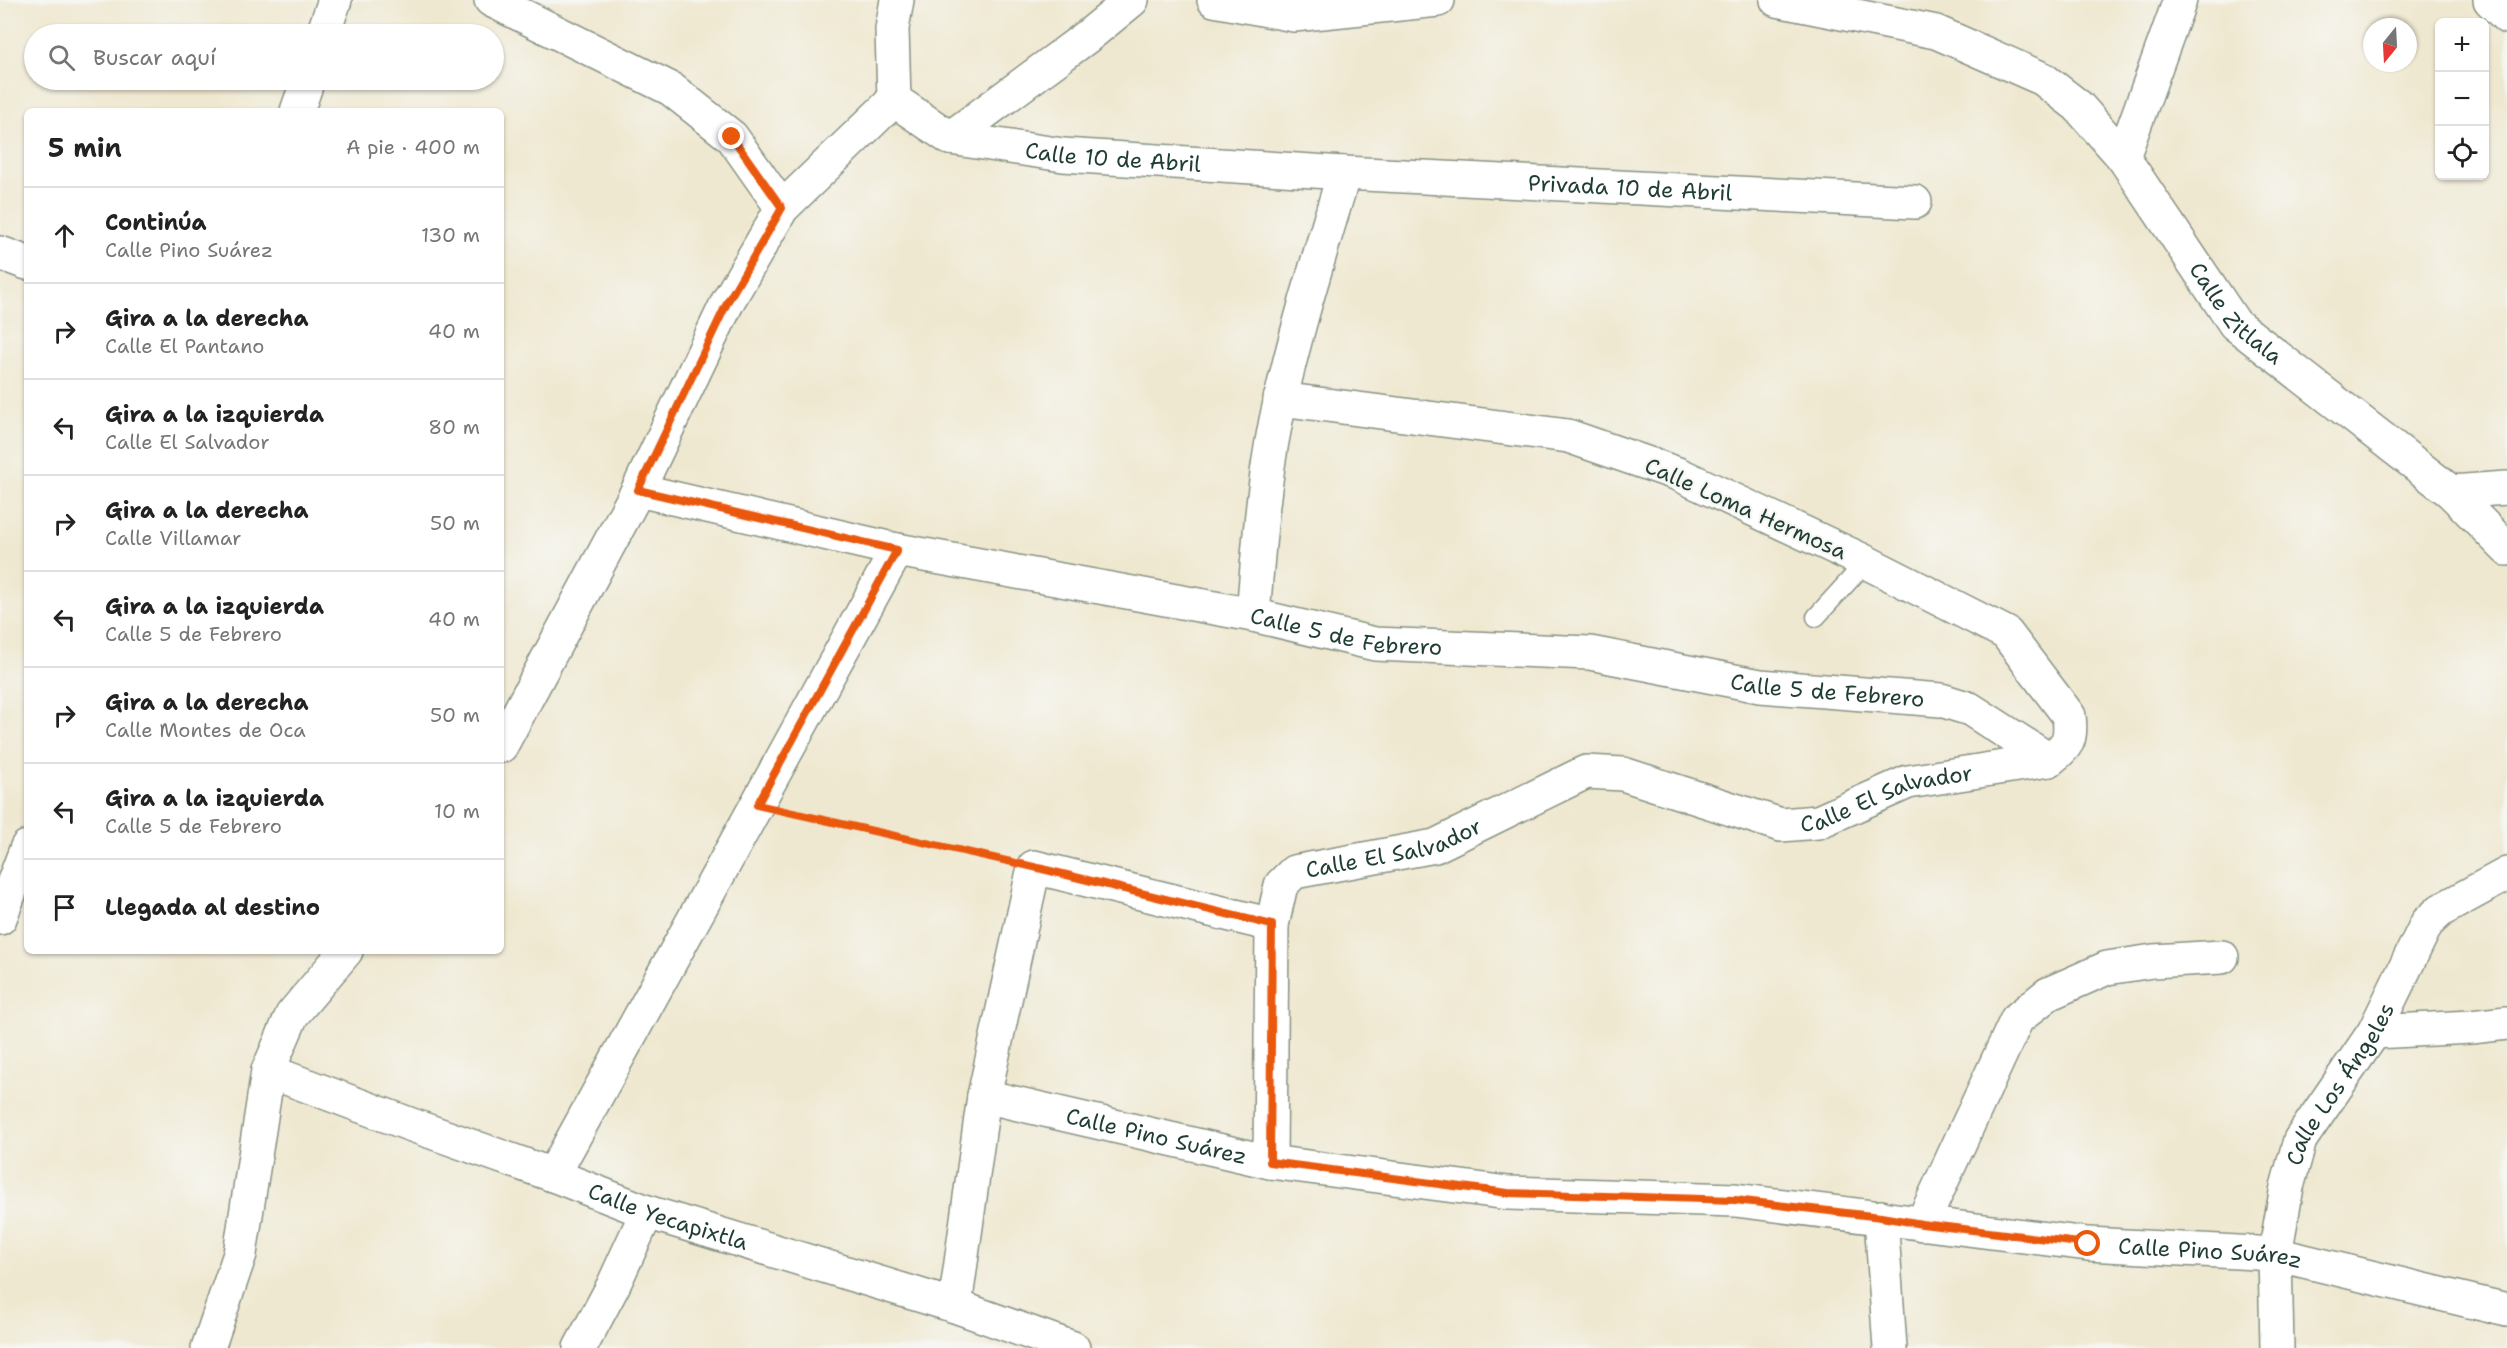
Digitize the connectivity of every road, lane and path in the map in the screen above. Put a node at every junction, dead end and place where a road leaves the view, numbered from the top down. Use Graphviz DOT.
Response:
graph roads {
  1 [pos="335,0"];
  2 [pos="491,0"];
  3 [pos="897,0"];
  4 [pos="1132,0"];
  5 [pos="1214,0"];
  6 [pos="1438,0"];
  7 [pos="1777,0"];
  8 [pos="2181,0"];
  9 [pos="2490,0"];
  10 [pos="2507,17"];
  11 [pos="327,24"];
  12 [pos="304,90"];
  13 [pos="894,99"];
  14 [pos="298,108"];
  15 [pos="951,138"];
  16 [pos="2123,157"];
  17 [pos="1344,173"];
  18 [pos="1915,202"];
  19 [pos="782,208"];
  20 [pos="0,253"];
  21 [pos="24,262"];
  22 [pos="1280,399"];
  23 [pos="2507,488"];
  24 [pos="638,490"];
  25 [pos="2451,492"];
  26 [pos="2507,549"];
  27 [pos="897,550"];
  28 [pos="1866,562"];
  29 [pos="1252,615"];
  30 [pos="1816,617"];
  31 [pos="504,740"];
  32 [pos="2049,760"];
  33 [pos="757,805"];
  34 [pos="24,855"];
  35 [pos="1034,867"];
  36 [pos="2507,874"];
  37 [pos="0,918"];
  38 [pos="1272,925"];
  39 [pos="343,954"];
  40 [pos="2222,957"];
  41 [pos="2507,1023"];
  42 [pos="2374,1032"];
  43 [pos="268,1071"];
  44 [pos="984,1096"];
  45 [pos="1270,1162"];
  46 [pos="553,1175"];
  47 [pos="647,1212"];
  48 [pos="1881,1217"];
  49 [pos="1922,1224"];
  50 [pos="2275,1254"];
  51 [pos="955,1306"];
  52 [pos="2507,1310"];
  53 [pos="208,1348"];
  54 [pos="580,1348"];
  55 [pos="1073,1348"];
  56 [pos="1890,1348"];
  57 [pos="2277,1348"];
  1 -- 11 [label="street"];
  2 -- 19 [label="street"];
  3 -- 13 [label="street"];
  4 -- 15 [label="street"];
  5 -- 6 [label="street"];
  7 -- 16 [label="street, Calle Zitlala"];
  8 -- 16 [label="street"];
  9 -- 10 [label="street"];
  12 -- 14 [label="street"];
  13 -- 15 [label="street, Calle 10 de Abril"];
  13 -- 19 [label="street"];
  15 -- 17 [label="street, Calle 10 de Abril"];
  16 -- 25 [label="street, Calle Zitlala"];
  17 -- 18 [label="street, Privada 10 de Abril"];
  17 -- 22 [label="street"];
  19 -- 24 [label="street"];
  20 -- 21 [label="street"];
  22 -- 28 [label="street, Calle Loma Hermosa"];
  22 -- 29 [label="street"];
  23 -- 25 [label="street"];
  24 -- 27 [label="street, Calle 5 de Febrero"];
  24 -- 31 [label="street"];
  25 -- 26 [label="street, Calle Zitlala"];
  27 -- 29 [label="street, Calle 5 de Febrero"];
  27 -- 33 [label="street"];
  28 -- 30 [label="lane"];
  28 -- 32 [label="street, Calle Loma Hermosa"];
  29 -- 32 [label="street, Calle 5 de Febrero"];
  32 -- 38 [label="street, Calle El Salvador"];
  33 -- 35 [label="path"];
  33 -- 46 [label="street"];
  34 -- 37 [label="street"];
  35 -- 38 [label="street"];
  35 -- 44 [label="street"];
  36 -- 42 [label="street, Calle Los Ángeles"];
  38 -- 45 [label="street, Calle El Salvador"];
  39 -- 43 [label="street"];
  40 -- 49 [label="street"];
  41 -- 42 [label="street"];
  42 -- 50 [label="street, Calle Los Ángeles"];
  43 -- 46 [label="street, Calle Yecapixtla"];
  43 -- 53 [label="street"];
  44 -- 45 [label="street, Calle Pino Suárez"];
  44 -- 51 [label="street"];
  45 -- 48 [label="street, Calle Pino Suárez"];
  46 -- 47 [label="street, Calle Yecapixtla"];
  47 -- 51 [label="street, Calle Yecapixtla"];
  47 -- 54 [label="street"];
  48 -- 49 [label="street, Calle Pino Suárez"];
  48 -- 56 [label="street"];
  49 -- 50 [label="street, Calle Pino Suárez"];
  50 -- 52 [label="street, Calle Pino Suárez"];
  50 -- 57 [label="street, Calle Los Ángeles"];
  51 -- 55 [label="street, Calle Yecapixtla"];
}
